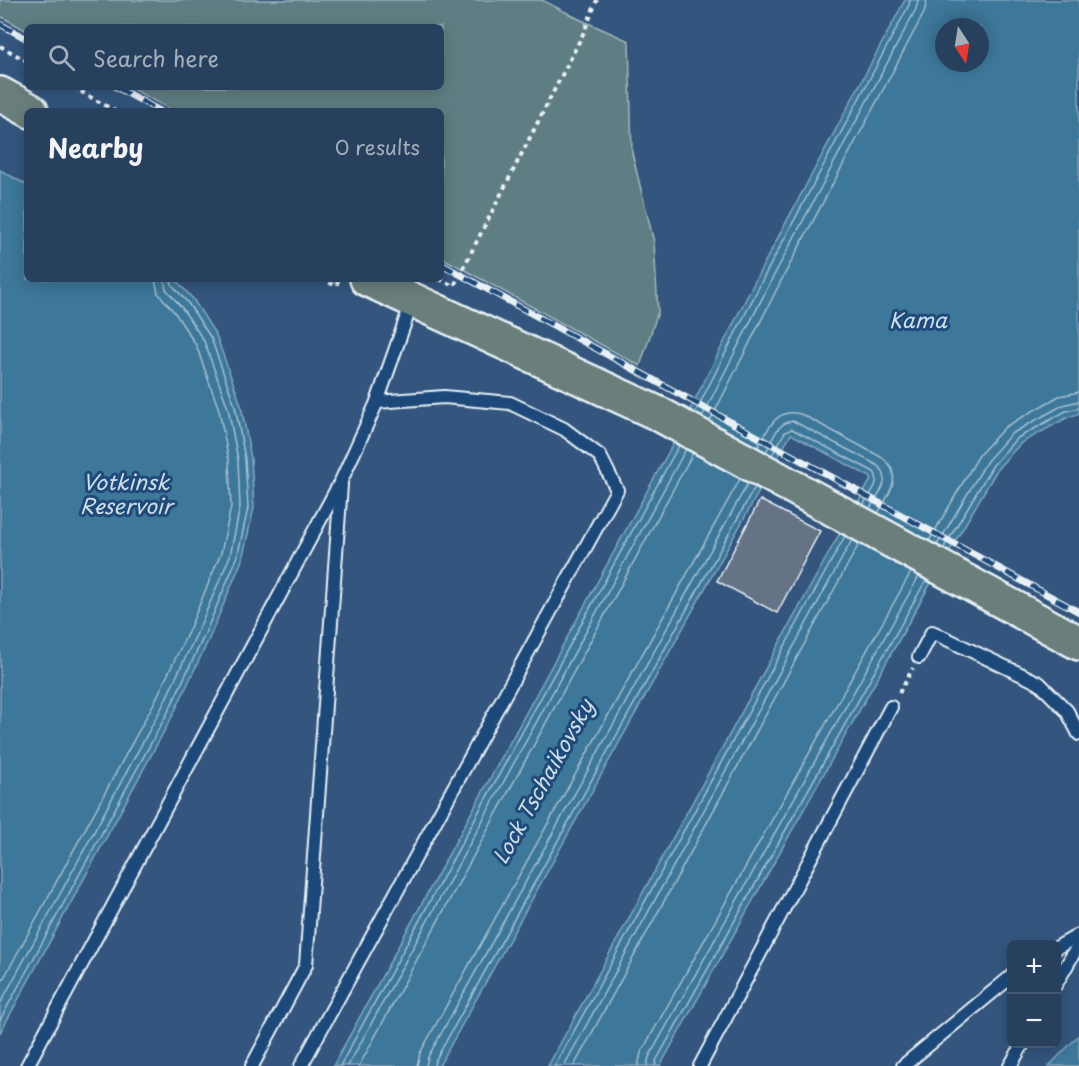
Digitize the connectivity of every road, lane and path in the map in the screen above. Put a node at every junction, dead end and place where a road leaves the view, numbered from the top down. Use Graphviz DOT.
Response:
graph roads {
  1 [pos="597,0"];
  2 [pos="0,46"];
  3 [pos="24,59"];
  4 [pos="78,90"];
  5 [pos="0,94"];
  6 [pos="26,108"];
  7 [pos="111,108"];
  8 [pos="444,281"];
  9 [pos="373,282"];
  10 [pos="413,301"];
  11 [pos="377,402"];
  12 [pos="341,481"];
  13 [pos="1079,643"];
  14 [pos="919,657"];
  15 [pos="891,707"];
  16 [pos="1079,734"];
  17 [pos="1079,936"];
  18 [pos="1079,944"];
  19 [pos="1061,945"];
  20 [pos="1061,975"];
  21 [pos="1007,979"];
  22 [pos="1021,1048"];
  23 [pos="27,1066"];
  24 [pos="252,1066"];
  25 [pos="301,1066"];
  26 [pos="700,1066"];
  27 [pos="903,1066"];
  28 [pos="1010,1066"];
  1 -- 8 [label="path"];
  2 -- 3 [label="path"];
  4 -- 7 [label="path"];
  5 -- 6 [label="main road"];
  9 -- 10 [label="main road"];
  10 -- 11 [label="lane"];
  10 -- 13 [label="main road"];
  11 -- 12 [label="lane"];
  11 -- 25 [label="lane"];
  12 -- 23 [label="lane"];
  12 -- 24 [label="lane"];
  14 -- 15 [label="path"];
  14 -- 16 [label="lane"];
  15 -- 26 [label="lane"];
  17 -- 19 [label="lane"];
  18 -- 20 [label="lane"];
  21 -- 27 [label="lane"];
  22 -- 28 [label="lane"];
}
